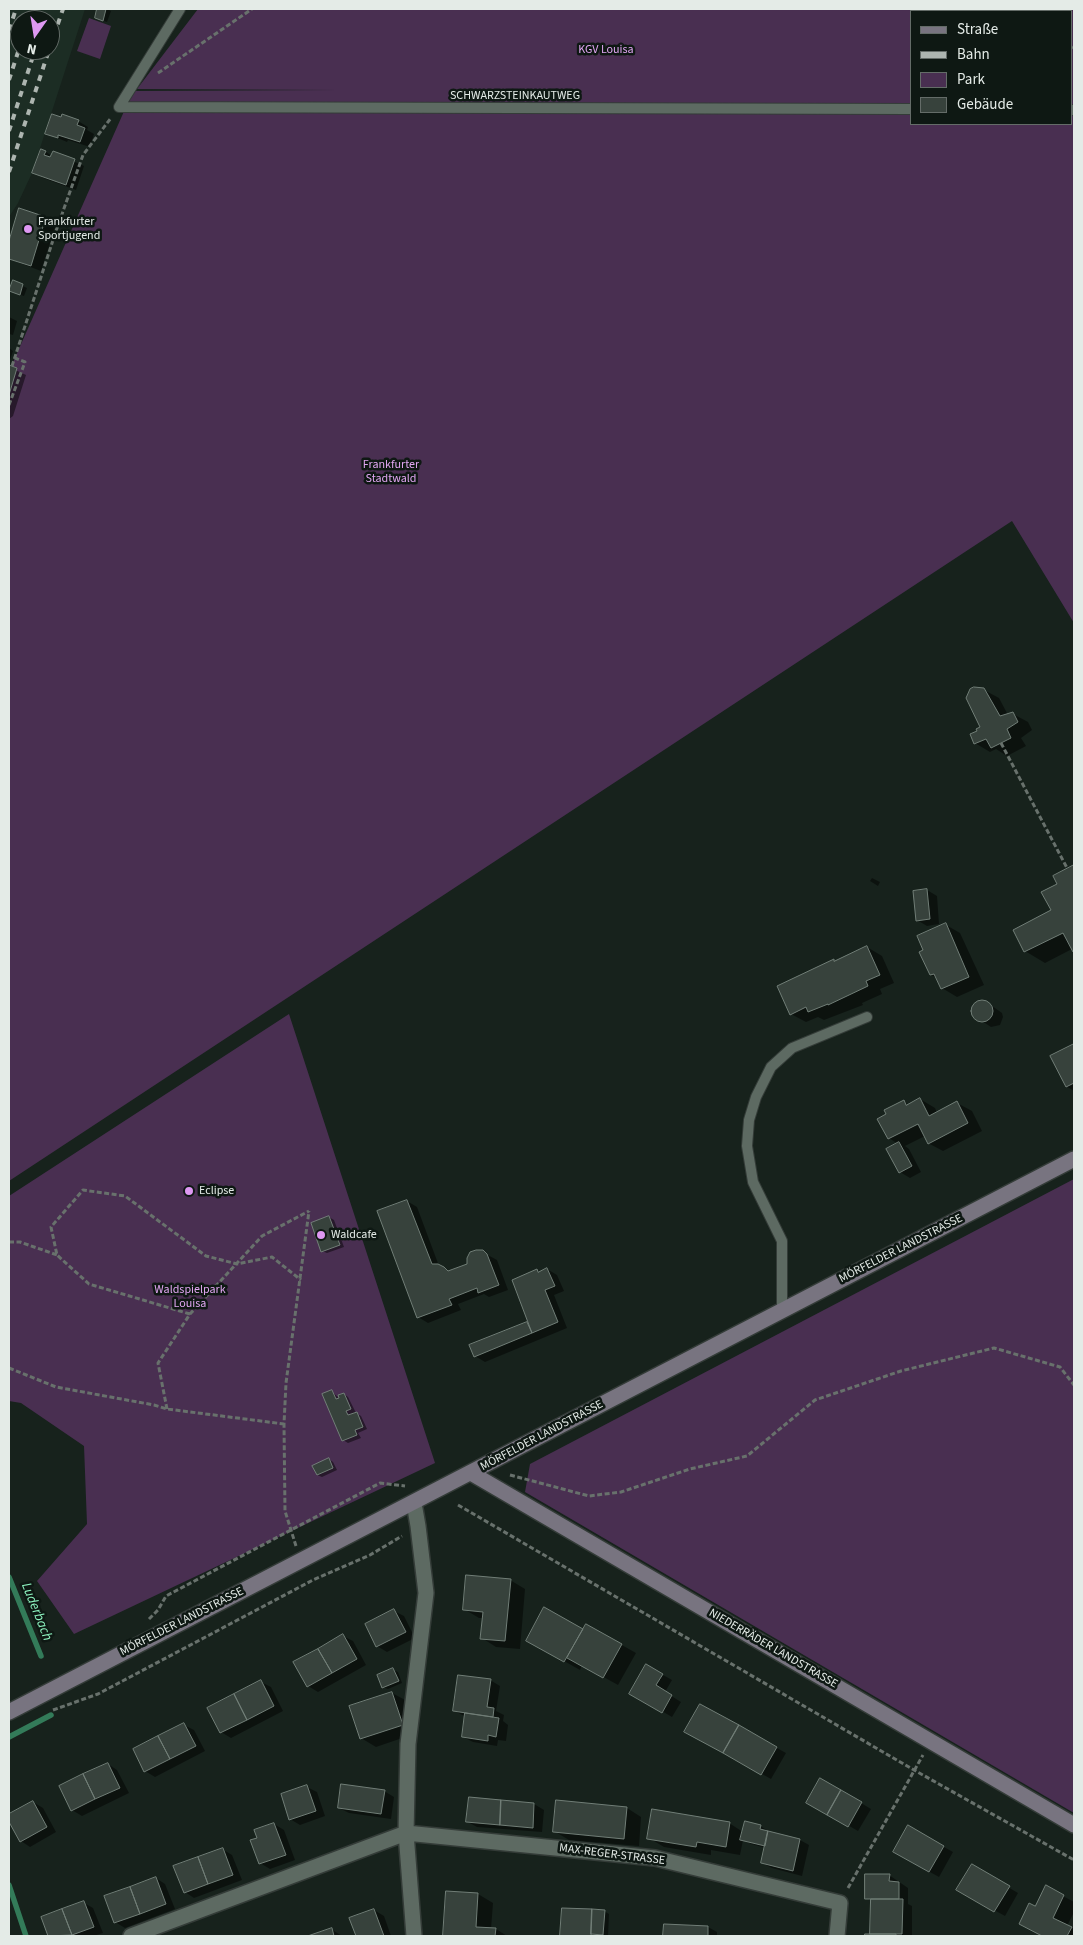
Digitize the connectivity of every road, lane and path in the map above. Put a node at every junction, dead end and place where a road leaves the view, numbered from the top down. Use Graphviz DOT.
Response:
graph roads {
  1 [pos="180,9"];
  2 [pos="252,9"];
  3 [pos="992,9"];
  4 [pos="996,10"];
  5 [pos="152,77"];
  6 [pos="119,108"];
  7 [pos="910,109"];
  8 [pos="15,358"];
  9 [pos="12,366"];
  10 [pos="9,404"];
  11 [pos="1001,743"];
  12 [pos="1067,868"];
  13 [pos="867,1017"];
  14 [pos="1074,1159"];
  15 [pos="9,1242"];
  16 [pos="57,1255"];
  17 [pos="237,1264"];
  18 [pos="301,1280"];
  19 [pos="782,1310"];
  20 [pos="190,1314"];
  21 [pos="9,1368"];
  22 [pos="1074,1385"];
  23 [pos="167,1409"];
  24 [pos="284,1424"];
  25 [pos="471,1473"];
  26 [pos="509,1475"];
  27 [pos="412,1483"];
  28 [pos="414,1503"];
  29 [pos="458,1505"];
  30 [pos="418,1526"];
  31 [pos="290,1531"];
  32 [pos="140,1624"];
  33 [pos="52,1710"];
  34 [pos="9,1712"];
  35 [pos="925,1752"];
  36 [pos="914,1770"];
  37 [pos="1074,1825"];
  38 [pos="406,1833"];
  39 [pos="1074,1860"];
  40 [pos="840,1903"];
  41 [pos="131,1936"];
  42 [pos="414,1936"];
  43 [pos="837,1936"];
  1 -- 6 [label="lane"];
  2 -- 5 [label="path"];
  3 -- 4 [label="path"];
  6 -- 7 [label="lane, SCHWARZSTEINKAUTWEG"];
  6 -- 8 [label="path"];
  8 -- 9 [label="path"];
  8 -- 10 [label="path"];
  11 -- 12 [label="path"];
  13 -- 19 [label="lane"];
  14 -- 19 [label="main road, MÖRFELDER LANDSTRASSE"];
  15 -- 16 [label="path"];
  16 -- 17 [label="path"];
  16 -- 20 [label="path"];
  17 -- 18 [label="path"];
  17 -- 18 [label="path"];
  17 -- 20 [label="path"];
  18 -- 24 [label="path"];
  19 -- 25 [label="main road, MÖRFELDER LANDSTRASSE"];
  20 -- 23 [label="path"];
  21 -- 23 [label="path"];
  22 -- 26 [label="path"];
  23 -- 24 [label="path"];
  24 -- 31 [label="path"];
  25 -- 28 [label="main road, MÖRFELDER LANDSTRASSE"];
  25 -- 37 [label="main road, NIEDERRÄDER LANDSTRASSE"];
  27 -- 31 [label="path"];
  28 -- 30 [label="street"];
  28 -- 34 [label="main road, MÖRFELDER LANDSTRASSE"];
  29 -- 36 [label="path"];
  30 -- 33 [label="path"];
  30 -- 38 [label="street"];
  31 -- 32 [label="path"];
  35 -- 36 [label="path"];
  36 -- 39 [label="path"];
  36 -- 40 [label="path"];
  38 -- 40 [label="street, MAX-REGER-STRASSE"];
  38 -- 41 [label="street, MAX-REGER-STRASSE"];
  38 -- 42 [label="street"];
  40 -- 43 [label="street"];
}
